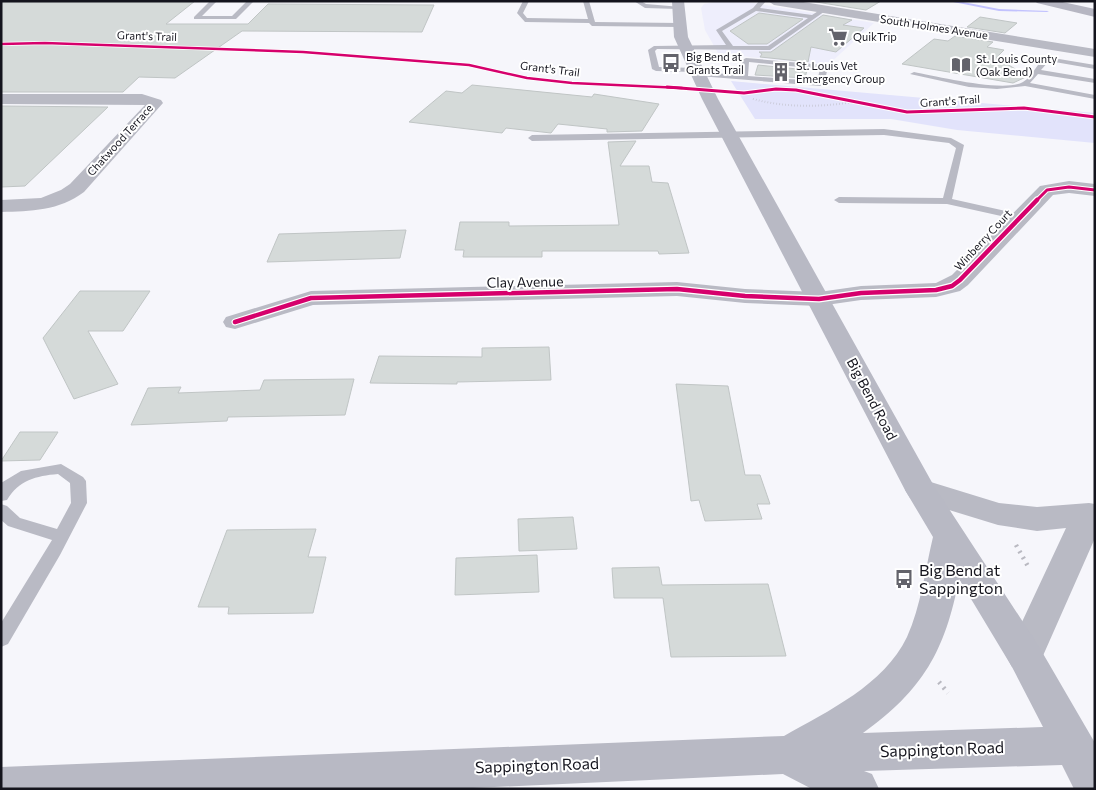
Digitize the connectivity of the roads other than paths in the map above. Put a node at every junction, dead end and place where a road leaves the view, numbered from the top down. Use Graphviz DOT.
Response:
graph roads {
  1 [pos="214,1"];
  2 [pos="251,1"];
  3 [pos="526,1"];
  4 [pos="586,1"];
  5 [pos="638,1"];
  6 [pos="763,1"];
  7 [pos="774,1"];
  8 [pos="1041,1"];
  9 [pos="1084,1"];
  10 [pos="797,3"];
  11 [pos="1095,4"];
  12 [pos="755,9"];
  13 [pos="826,9"];
  14 [pos="678,11"];
  15 [pos="1095,13"];
  16 [pos="813,17"];
  17 [pos="592,21"];
  18 [pos="685,47"];
  19 [pos="731,47"];
  20 [pos="1095,53"];
  21 [pos="1095,67"];
  22 [pos="1036,71"];
  23 [pos="914,74"];
  24 [pos="744,76"];
  25 [pos="700,78"];
  26 [pos="1095,81"];
  27 [pos="1024,84"];
  28 [pos="1095,97"];
  29 [pos="1,99"];
  30 [pos="729,133"];
  31 [pos="532,138"];
  32 [pos="1095,190"];
  33 [pos="839,200"];
  34 [pos="947,201"];
  35 [pos="1,206"];
  36 [pos="1018,217"];
  37 [pos="819,298"];
  38 [pos="235,322"];
  39 [pos="921,490"];
  40 [pos="1,496"];
  41 [pos="1092,508"];
  42 [pos="1,510"];
  43 [pos="62,537"];
  44 [pos="950,537"];
  45 [pos="1,639"];
  46 [pos="1025,656"];
  47 [pos="1074,746"];
  48 [pos="788,755"];
  49 [pos="1095,785"];
  50 [pos="1,788"];
  51 [pos="858,789"];
  1 -- 2 [label="lane"];
  3 -- 17 [label="lane"];
  4 -- 17 [label="lane"];
  5 -- 14 [label="lane"];
  6 -- 12 [label="lane"];
  7 -- 10 [label="street, South Holmes Avenue"];
  8 -- 15 [label="highway"];
  9 -- 11 [label="highway"];
  10 -- 13 [label="street, South Holmes Avenue"];
  12 -- 16 [label="lane"];
  12 -- 19 [label="lane"];
  13 -- 16 [label="lane"];
  13 -- 20 [label="street, South Holmes Avenue"];
  14 -- 17 [label="lane"];
  14 -- 18 [label="main road, Big Bend Road"];
  16 -- 19 [label="lane"];
  18 -- 19 [label="lane"];
  18 -- 25 [label="main road, Big Bend Road"];
  18 -- 25 [label="lane"];
  21 -- 22 [label="lane"];
  22 -- 26 [label="lane"];
  22 -- 27 [label="lane"];
  23 -- 27 [label="lane"];
  24 -- 24 [label="lane"];
  24 -- 25 [label="lane"];
  25 -- 30 [label="main road, Big Bend Road"];
  27 -- 28 [label="lane"];
  29 -- 35 [label="street, Chatwood Terrace"];
  30 -- 31 [label="lane"];
  30 -- 34 [label="lane"];
  30 -- 37 [label="main road, Big Bend Road"];
  32 -- 36 [label="street, Winberry Court"];
  33 -- 34 [label="lane"];
  34 -- 36 [label="lane"];
  36 -- 37 [label="street, Winberry Court"];
  37 -- 38 [label="street, Clay Avenue"];
  37 -- 39 [label="main road, Big Bend Road"];
  39 -- 41 [label="street"];
  39 -- 44 [label="main road, Big Bend Road"];
  40 -- 43 [label="lane"];
  41 -- 46 [label="street"];
  42 -- 43 [label="lane"];
  43 -- 45 [label="lane"];
  44 -- 46 [label="main road, Big Bend Road"];
  44 -- 48 [label="main road"];
  46 -- 47 [label="main road, Big Bend Road"];
  47 -- 48 [label="main road, Sappington Road"];
  47 -- 49 [label="main road, Big Bend Road"];
  48 -- 50 [label="main road, Sappington Road"];
  48 -- 51 [label="main road"];
}
